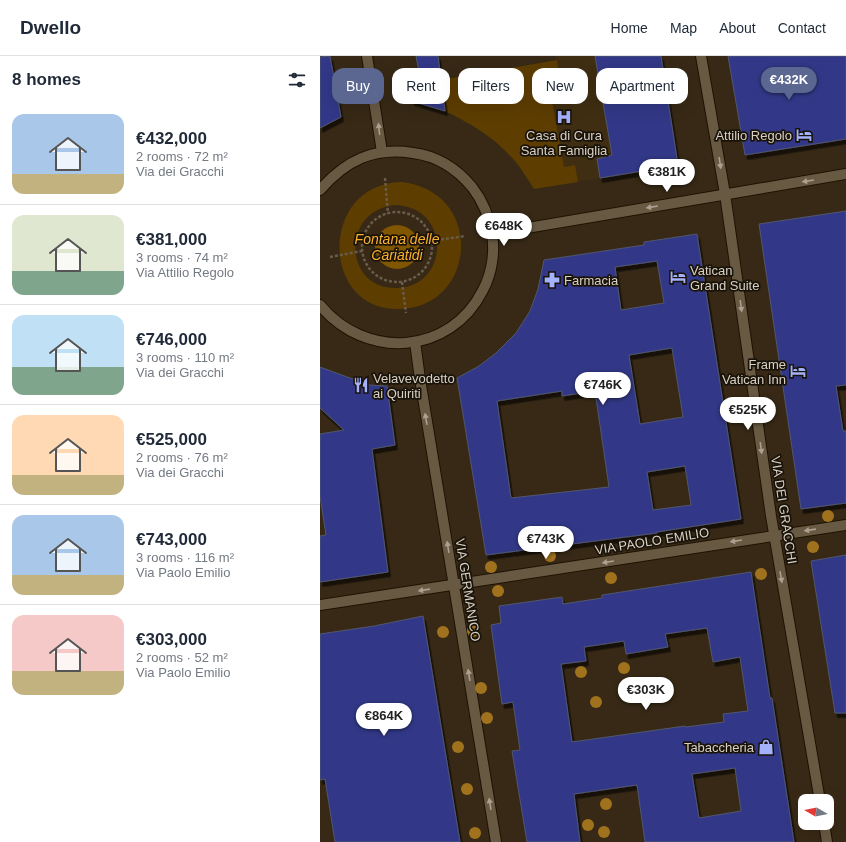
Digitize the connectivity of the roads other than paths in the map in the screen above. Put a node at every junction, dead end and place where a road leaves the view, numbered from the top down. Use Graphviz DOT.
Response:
graph roads {
  1 [pos="367,56"];
  2 [pos="701,56"];
  3 [pos="382,152"];
  4 [pos="846,174"];
  5 [pos="320,190"];
  6 [pos="725,194"];
  7 [pos="492,234"];
  8 [pos="320,305"];
  9 [pos="415,342"];
  10 [pos="846,525"];
  11 [pos="775,535"];
  12 [pos="454,586"];
  13 [pos="320,605"];
  14 [pos="819,794"];
  15 [pos="825,830"];
  16 [pos="496,842"];
  17 [pos="827,842"];
  3 -- 1 [label="street, one-way"];
  2 -- 6 [label="street, VIA DEI GRACCHI, one-way"];
  3 -- 5 [label="street"];
  3 -- 7 [label="street"];
  4 -- 6 [label="street, one-way"];
  6 -- 7 [label="street, one-way"];
  6 -- 11 [label="street, VIA DEI GRACCHI, one-way"];
  7 -- 9 [label="street"];
  8 -- 9 [label="street"];
  12 -- 9 [label="street, VIA GERMANICO, one-way"];
  10 -- 11 [label="street, VIA PAOLO EMILIO, one-way"];
  11 -- 12 [label="street, VIA PAOLO EMILIO, one-way"];
  11 -- 14 [label="street, VIA DEI GRACCHI, one-way"];
  12 -- 13 [label="street, VIA PAOLO EMILIO, one-way"];
  16 -- 12 [label="street, VIA GERMANICO, one-way"];
  15 -- 17 [label="street"];
}
